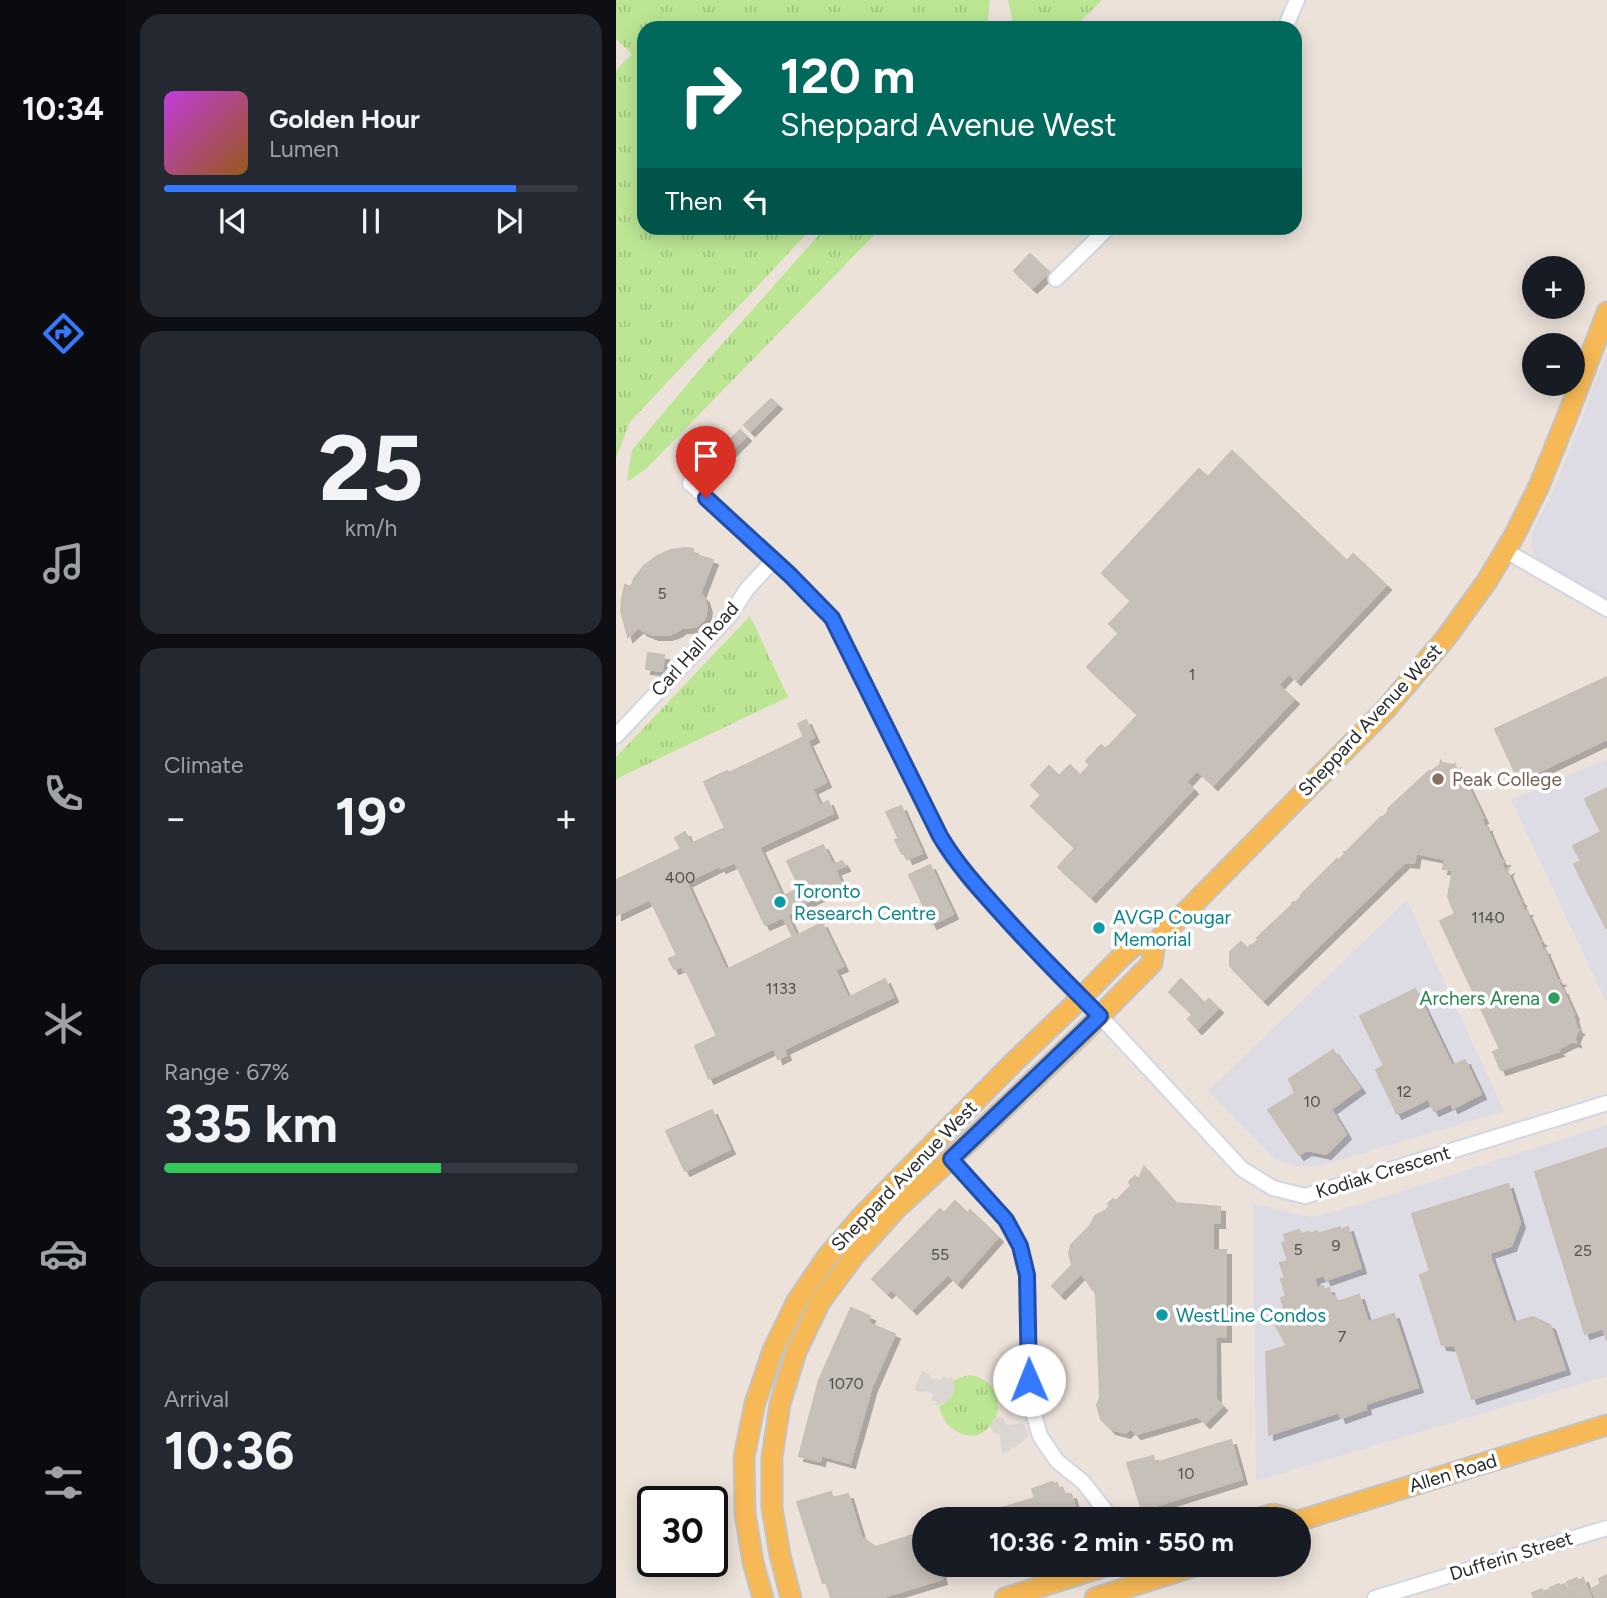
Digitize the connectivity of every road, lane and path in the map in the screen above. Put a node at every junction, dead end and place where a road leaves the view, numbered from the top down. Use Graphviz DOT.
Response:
graph roads {
  1 [pos="1297,0"];
  2 [pos="1289,21"];
  3 [pos="1101,235"];
  4 [pos="1056,279"];
  5 [pos="1607,312"];
  6 [pos="690,482"];
  7 [pos="1506,551"];
  8 [pos="773,561"];
  9 [pos="1607,609"];
  10 [pos="616,736"];
  11 [pos="1155,943"];
  12 [pos="1082,998"];
  13 [pos="1100,1016"];
  14 [pos="1607,1103"];
  15 [pos="951,1159"];
  16 [pos="1607,1426"];
  17 [pos="1103,1507"];
  18 [pos="1311,1517"];
  19 [pos="1607,1528"];
  20 [pos="1071,1577"];
  21 [pos="1134,1577"];
  22 [pos="763,1598"];
  23 [pos="791,1598"];
  24 [pos="1005,1598"];
  25 [pos="1095,1598"];
  26 [pos="1375,1598"];
  1 -- 2 [label="street"];
  3 -- 4 [label="street"];
  5 -- 7 [label="main road, Sheppard Avenue West"];
  6 -- 8 [label="street, Kodiak Crescent"];
  7 -- 9 [label="street"];
  7 -- 11 [label="main road, Sheppard Avenue West"];
  8 -- 10 [label="street, Carl Hall Road"];
  8 -- 12 [label="street, Kodiak Crescent"];
  11 -- 12 [label="main road, Sheppard Avenue West"];
  11 -- 13 [label="main road, Sheppard Avenue West"];
  12 -- 13 [label="street, Kodiak Crescent"];
  12 -- 22 [label="main road, Sheppard Avenue West"];
  13 -- 14 [label="street, Kodiak Crescent"];
  13 -- 15 [label="main road, Sheppard Avenue West"];
  15 -- 17 [label="street"];
  15 -- 23 [label="main road, Sheppard Avenue West"];
  16 -- 18 [label="main road, Allen Road"];
  19 -- 26 [label="street, Dufferin Street"];
  20 -- 24 [label="main road"];
  21 -- 25 [label="main road"];
}
